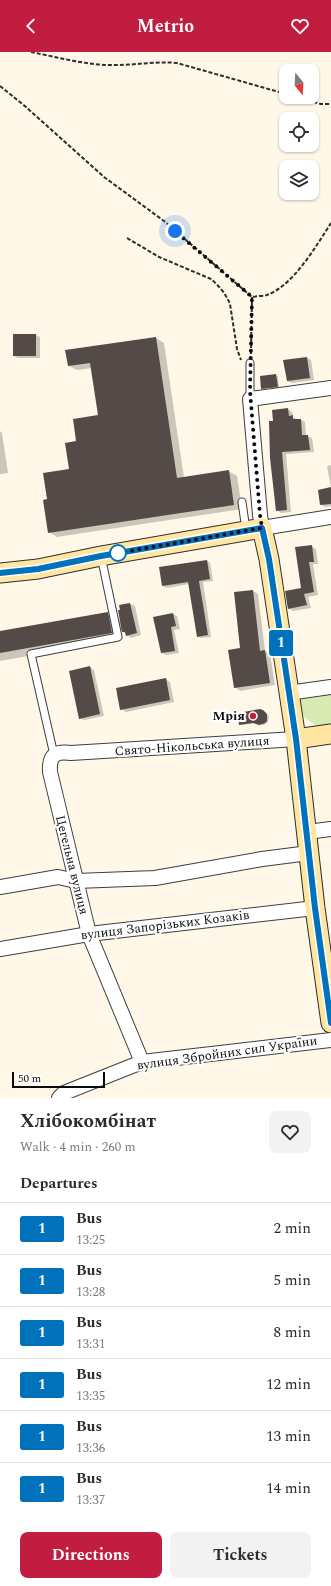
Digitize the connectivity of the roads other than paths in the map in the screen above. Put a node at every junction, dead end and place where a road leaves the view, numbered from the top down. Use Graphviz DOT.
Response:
graph roads {
  1 [pos="250,363"];
  2 [pos="331,388"];
  3 [pos="250,399"];
  4 [pos="242,502"];
  5 [pos="331,517"];
  6 [pos="254,529"];
  7 [pos="101,556"];
  8 [pos="0,573"];
  9 [pos="331,687"];
  10 [pos="288,693"];
  11 [pos="331,734"];
  12 [pos="296,739"];
  13 [pos="54,755"];
  14 [pos="331,829"];
  15 [pos="307,832"];
  16 [pos="309,853"];
  17 [pos="76,881"];
  18 [pos="0,887"];
  19 [pos="323,907"];
  20 [pos="89,934"];
  21 [pos="0,949"];
  22 [pos="331,1023"];
  23 [pos="331,1040"];
  24 [pos="142,1062"];
  25 [pos="59,1098"];
  1 -- 3 [label="lane"];
  2 -- 3 [label="street"];
  3 -- 6 [label="street"];
  4 -- 6 [label="lane"];
  5 -- 6 [label="street"];
  6 -- 7 [label="main road"];
  6 -- 10 [label="main road"];
  7 -- 8 [label="main road"];
  7 -- 13 [label="lane"];
  9 -- 10 [label="street"];
  10 -- 12 [label="main road"];
  11 -- 12 [label="main road, Свято-Нікольська вулиця"];
  12 -- 13 [label="street, Свято-Нікольська вулиця"];
  12 -- 15 [label="main road"];
  13 -- 17 [label="street, Цегельна вулиця"];
  14 -- 15 [label="street"];
  15 -- 16 [label="main road"];
  16 -- 17 [label="street"];
  16 -- 19 [label="main road"];
  17 -- 18 [label="street"];
  17 -- 20 [label="street, Цегельна вулиця"];
  19 -- 20 [label="street, вулиця Запорізьких Козаків"];
  19 -- 22 [label="main road"];
  20 -- 21 [label="street, вулиця Запорізьких Козаків"];
  20 -- 24 [label="street, Цегельна вулиця"];
  23 -- 24 [label="street, вулиця Збройних сил України"];
  24 -- 25 [label="street, вулиця Збройних сил України"];
}
